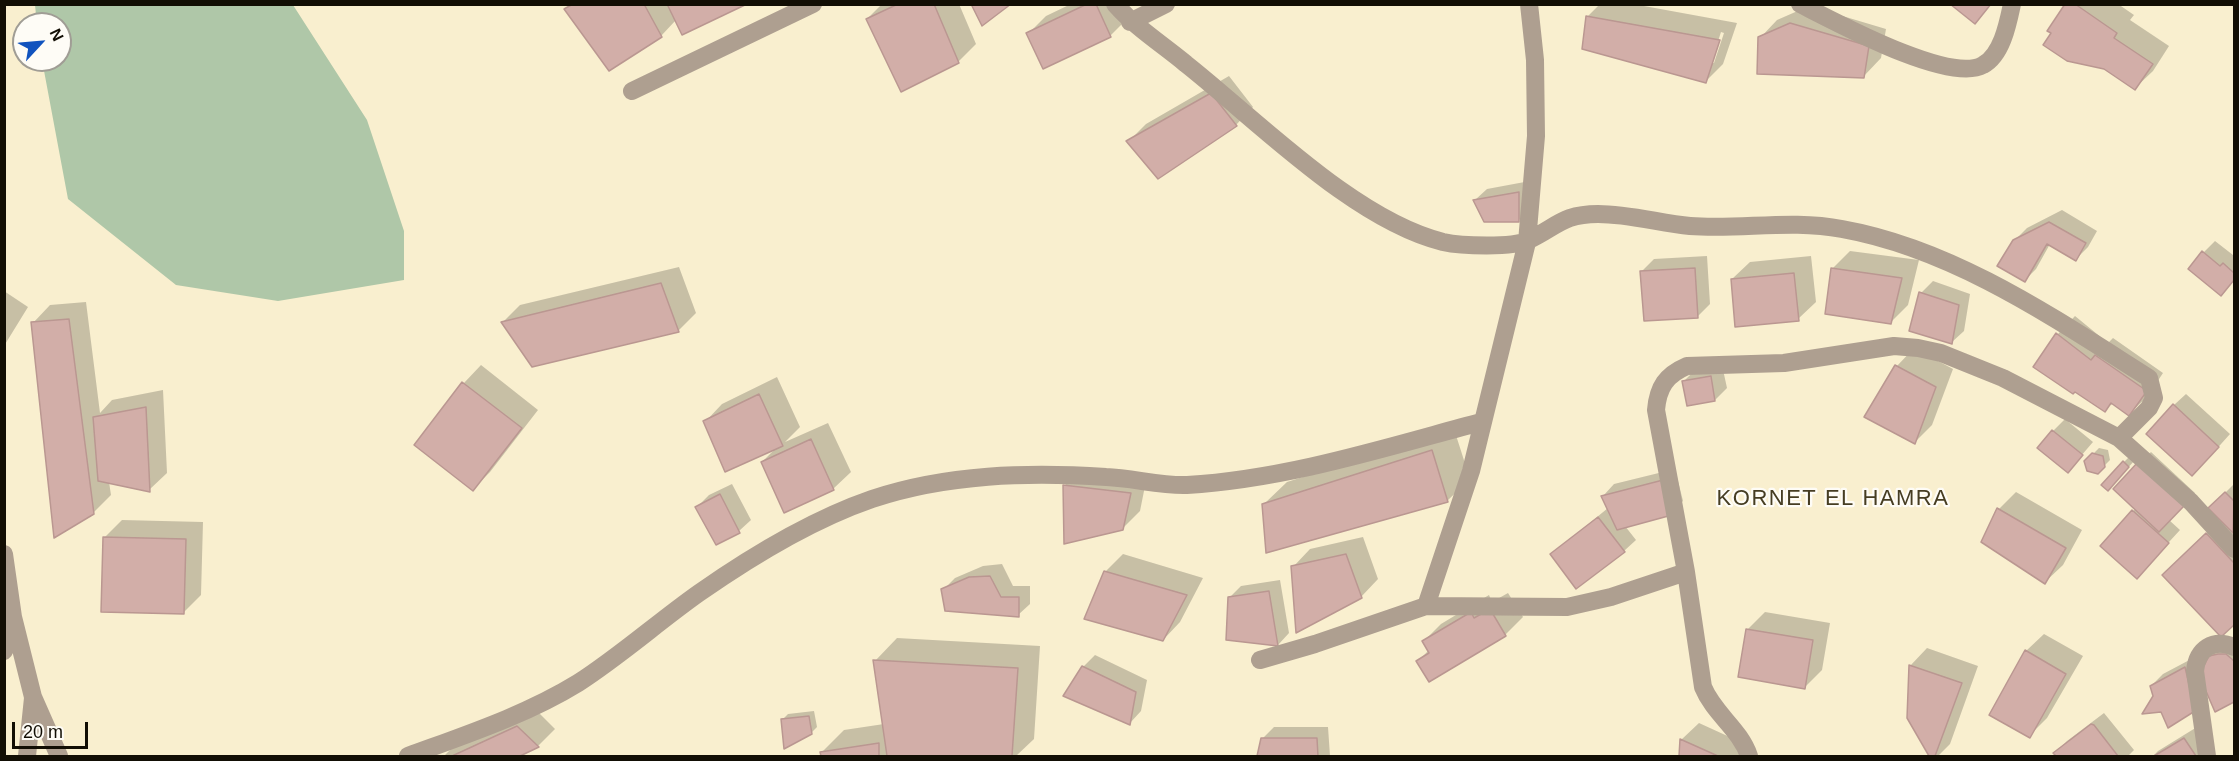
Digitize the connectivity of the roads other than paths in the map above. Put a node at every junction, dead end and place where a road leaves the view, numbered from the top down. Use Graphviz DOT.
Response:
graph roads {
  1 [pos="813,4"];
  2 [pos="1114,4"];
  3 [pos="1166,4"];
  4 [pos="1529,4"];
  5 [pos="1800,4"];
  6 [pos="2012,4"];
  7 [pos="1130,22"];
  8 [pos="632,91"];
  9 [pos="1527,242"];
  10 [pos="1481,422"];
  11 [pos="2119,438"];
  12 [pos="2235,549"];
  13 [pos="4,554"];
  14 [pos="1686,572"];
  15 [pos="1426,606"];
  16 [pos="13,617"];
  17 [pos="2235,647"];
  18 [pos="4,651"];
  19 [pos="1260,660"];
  20 [pos="33,697"];
  21 [pos="27,756"];
  22 [pos="59,756"];
  23 [pos="408,756"];
  24 [pos="1749,756"];
  25 [pos="2207,756"];
  1 -- 8 [label="street"];
  2 -- 7 [label="street"];
  3 -- 7 [label="street"];
  4 -- 9 [label="street"];
  5 -- 6 [label="street"];
  7 -- 9 [label="street"];
  9 -- 10 [label="street"];
  9 -- 11 [label="street"];
  10 -- 15 [label="street"];
  10 -- 23 [label="street"];
  11 -- 12 [label="street"];
  11 -- 14 [label="street"];
  13 -- 16 [label="street"];
  14 -- 15 [label="street"];
  14 -- 24 [label="street"];
  15 -- 19 [label="street"];
  16 -- 18 [label="street"];
  16 -- 20 [label="street"];
  17 -- 25 [label="street"];
  20 -- 21 [label="street"];
  20 -- 22 [label="street"];
}
